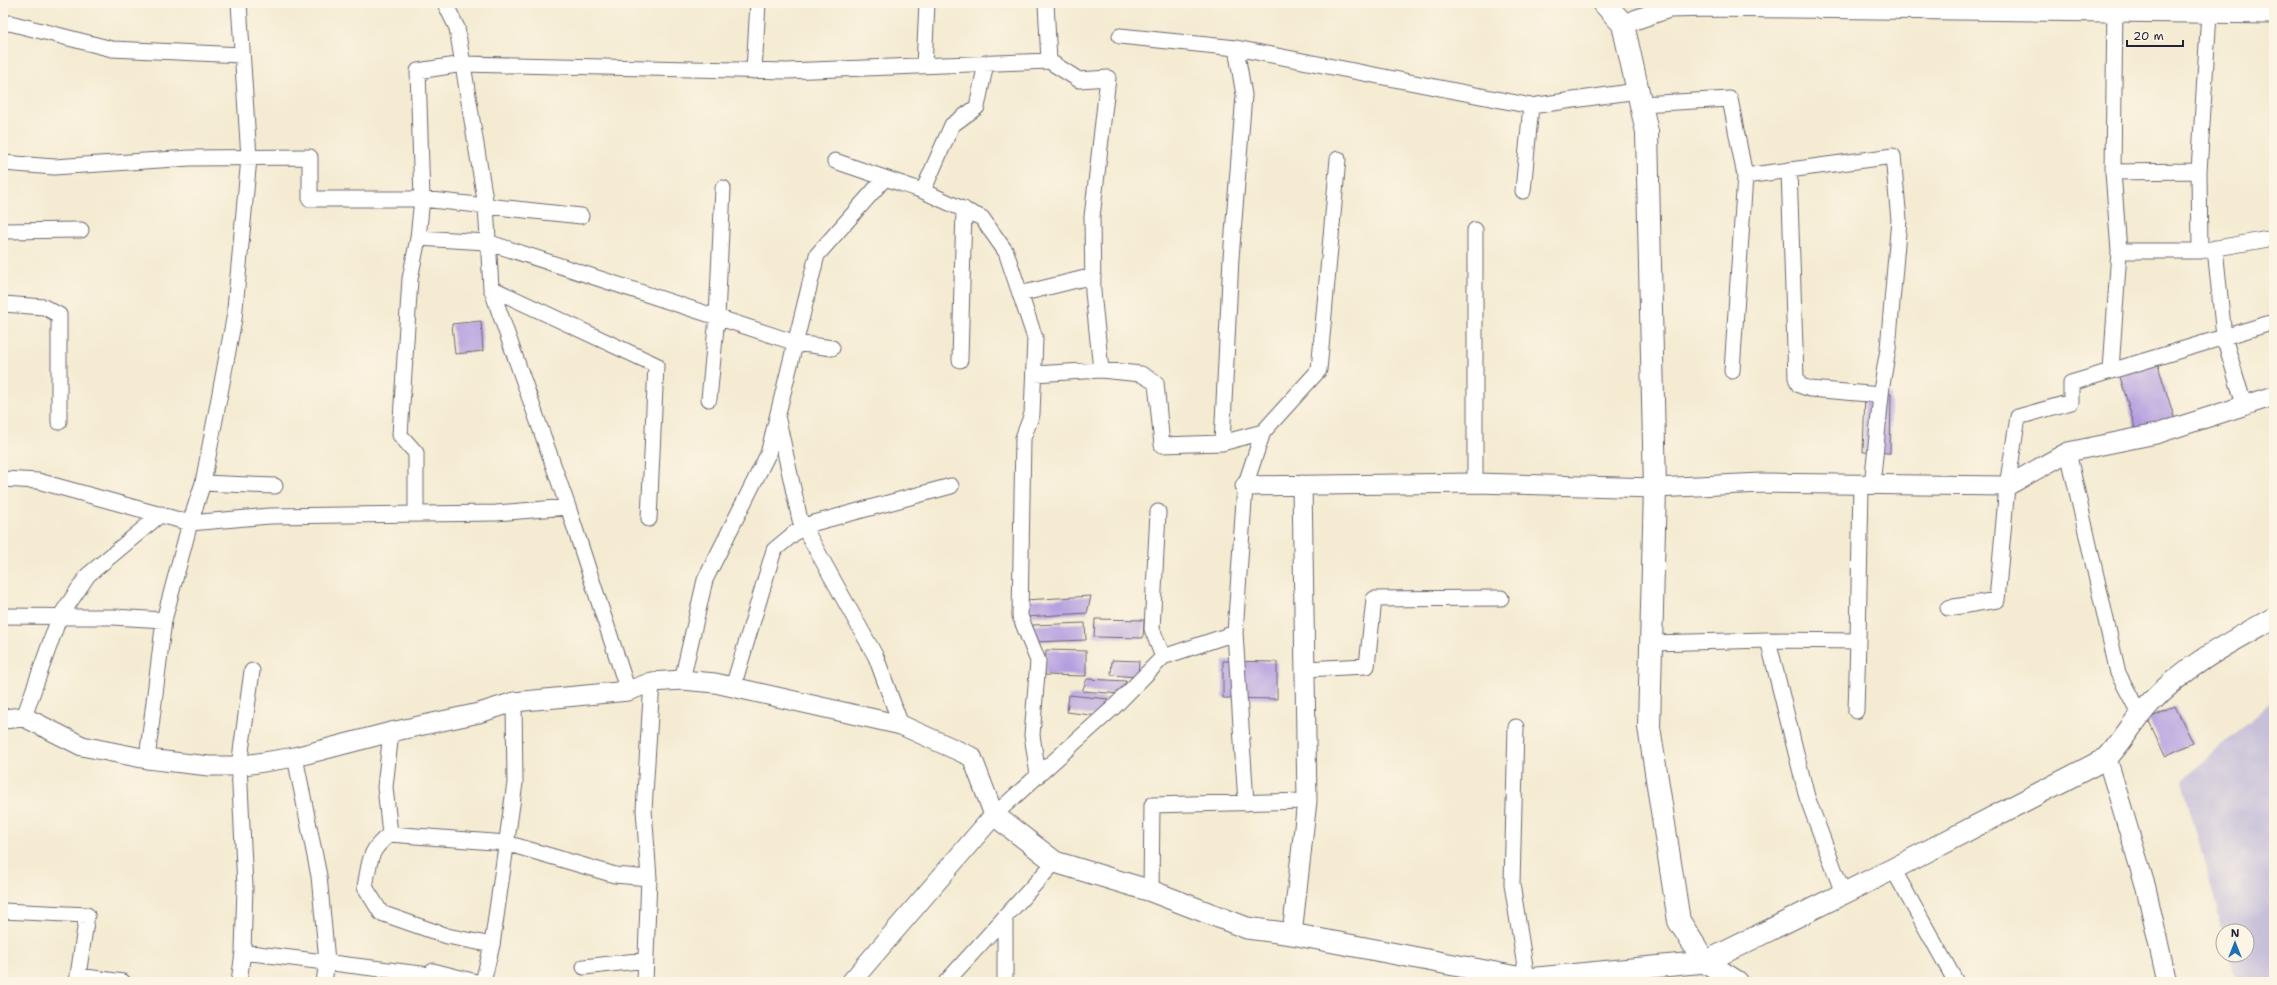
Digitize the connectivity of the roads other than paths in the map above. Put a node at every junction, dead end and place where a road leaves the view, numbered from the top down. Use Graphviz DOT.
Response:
graph roads {
  1 [pos="239,3"];
  2 [pos="445,3"];
  3 [pos="758,3"];
  4 [pos="928,3"];
  5 [pos="1046,3"];
  6 [pos="1604,3"];
  7 [pos="1708,5"];
  8 [pos="2115,8"];
  9 [pos="2209,13"];
  10 [pos="2274,14"];
  11 [pos="3,24"];
  12 [pos="1623,24"];
  13 [pos="1120,36"];
  14 [pos="1236,48"];
  15 [pos="242,55"];
  16 [pos="1049,61"];
  17 [pos="986,63"];
  18 [pos="463,64"];
  19 [pos="924,66"];
  20 [pos="754,71"];
  21 [pos="1639,97"];
  22 [pos="1531,106"];
  23 [pos="248,158"];
  24 [pos="1338,159"];
  25 [pos="836,161"];
  26 [pos="3,163"];
  27 [pos="1789,170"];
  28 [pos="2198,171"];
  29 [pos="2113,172"];
  30 [pos="1744,176"];
  31 [pos="885,178"];
  32 [pos="724,188"];
  33 [pos="923,191"];
  34 [pos="1523,191"];
  35 [pos="422,199"];
  36 [pos="486,206"];
  37 [pos="964,209"];
  38 [pos="581,216"];
  39 [pos="81,230"];
  40 [pos="1475,230"];
  41 [pos="3,231"];
  42 [pos="418,238"];
  43 [pos="2274,238"];
  44 [pos="487,242"];
  45 [pos="2215,248"];
  46 [pos="2119,251"];
  47 [pos="2200,251"];
  48 [pos="1092,276"];
  49 [pos="491,288"];
  50 [pos="1020,294"];
  51 [pos="3,304"];
  52 [pos="717,317"];
  53 [pos="2274,322"];
  54 [pos="2224,337"];
  55 [pos="796,343"];
  56 [pos="832,348"];
  57 [pos="960,360"];
  58 [pos="1101,370"];
  59 [pos="2111,370"];
  60 [pos="1732,371"];
  61 [pos="1034,374"];
  62 [pos="1881,395"];
  63 [pos="2274,396"];
  64 [pos="708,399"];
  65 [pos="2244,405"];
  66 [pos="777,417"];
  67 [pos="59,422"];
  68 [pos="1263,432"];
  69 [pos="1222,443"];
  70 [pos="2068,452"];
  71 [pos="3,479"];
  72 [pos="203,483"];
  73 [pos="1475,483"];
  74 [pos="1302,485"];
  75 [pos="275,486"];
  76 [pos="951,486"];
  77 [pos="1245,486"];
  78 [pos="1867,486"];
  79 [pos="2007,486"];
  80 [pos="1655,488"];
  81 [pos="568,507"];
  82 [pos="1158,512"];
  83 [pos="161,514"];
  84 [pos="416,514"];
  85 [pos="649,519"];
  86 [pos="190,523"];
  87 [pos="803,526"];
  88 [pos="1501,598"];
  89 [pos="1948,608"];
  90 [pos="3,616"];
  91 [pos="58,618"];
  92 [pos="2274,618"];
  93 [pos="164,620"];
  94 [pos="1235,633"];
  95 [pos="1768,640"];
  96 [pos="1858,641"];
  97 [pos="1651,642"];
  98 [pos="1163,656"];
  99 [pos="1304,669"];
  100 [pos="252,671"];
  101 [pos="682,680"];
  102 [pos="652,682"];
  103 [pos="733,687"];
  104 [pos="628,691"];
  105 [pos="514,702"];
  106 [pos="1856,711"];
  107 [pos="2140,715"];
  108 [pos="24,717"];
  109 [pos="3,718"];
  110 [pos="901,724"];
  111 [pos="1516,727"];
  112 [pos="391,732"];
  113 [pos="295,757"];
  114 [pos="2107,758"];
  115 [pos="147,759"];
  116 [pos="239,766"];
  117 [pos="1038,775"];
  118 [pos="1307,801"];
  119 [pos="1246,803"];
  120 [pos="994,815"];
  121 [pos="390,834"];
  122 [pos="506,843"];
  123 [pos="1055,862"];
  124 [pos="1893,869"];
  125 [pos="649,878"];
  126 [pos="1151,891"];
  127 [pos="1843,894"];
  128 [pos="3,911"];
  129 [pos="1005,917"];
  130 [pos="1292,934"];
  131 [pos="492,945"];
  132 [pos="243,952"];
  133 [pos="646,960"];
  134 [pos="327,961"];
  135 [pos="1704,962"];
  136 [pos="584,967"];
  137 [pos="429,974"];
  138 [pos="77,979"];
  139 [pos="1563,979"];
  140 [pos="1527,980"];
  141 [pos="124,982"];
  142 [pos="239,982"];
  143 [pos="324,982"];
  144 [pos="476,982"];
  145 [pos="483,982"];
  146 [pos="645,982"];
  147 [pos="851,982"];
  148 [pos="946,982"];
  149 [pos="1005,982"];
  150 [pos="1737,982"];
  151 [pos="1956,982"];
  152 [pos="2166,982"];
  1 -- 15 [label="street"];
  2 -- 18 [label="street"];
  3 -- 20 [label="street"];
  4 -- 19 [label="street"];
  5 -- 16 [label="street"];
  6 -- 12 [label="main road"];
  7 -- 8 [label="street"];
  7 -- 12 [label="street"];
  8 -- 9 [label="street"];
  8 -- 29 [label="street"];
  9 -- 10 [label="street"];
  9 -- 28 [label="street"];
  11 -- 15 [label="street"];
  12 -- 21 [label="main road"];
  13 -- 14 [label="street"];
  14 -- 22 [label="street"];
  14 -- 69 [label="street"];
  15 -- 23 [label="street"];
  16 -- 17 [label="street"];
  16 -- 48 [label="street"];
  17 -- 19 [label="street"];
  17 -- 33 [label="street"];
  18 -- 20 [label="street"];
  18 -- 35 [label="street"];
  18 -- 36 [label="street"];
  19 -- 20 [label="street"];
  21 -- 22 [label="street"];
  21 -- 30 [label="street"];
  21 -- 80 [label="main road"];
  22 -- 34 [label="street"];
  23 -- 26 [label="street"];
  23 -- 35 [label="street"];
  23 -- 72 [label="street"];
  24 -- 68 [label="street"];
  25 -- 31 [label="street"];
  27 -- 30 [label="street"];
  27 -- 62 [label="street"];
  27 -- 62 [label="street"];
  28 -- 29 [label="street"];
  28 -- 47 [label="street"];
  29 -- 46 [label="street"];
  30 -- 60 [label="street"];
  31 -- 33 [label="street"];
  31 -- 55 [label="street"];
  32 -- 52 [label="street"];
  33 -- 37 [label="street"];
  35 -- 36 [label="street"];
  35 -- 42 [label="street"];
  36 -- 38 [label="street"];
  36 -- 44 [label="street"];
  37 -- 50 [label="street"];
  37 -- 57 [label="street"];
  39 -- 41 [label="street"];
  40 -- 73 [label="street"];
  42 -- 44 [label="street"];
  42 -- 84 [label="street"];
  43 -- 45 [label="street"];
  44 -- 49 [label="street"];
  44 -- 52 [label="street"];
  45 -- 47 [label="street"];
  45 -- 54 [label="street"];
  46 -- 47 [label="street"];
  46 -- 59 [label="street"];
  48 -- 50 [label="street"];
  48 -- 58 [label="street"];
  49 -- 81 [label="street"];
  49 -- 85 [label="street"];
  50 -- 61 [label="street"];
  51 -- 67 [label="street"];
  52 -- 55 [label="street"];
  52 -- 64 [label="street"];
  53 -- 54 [label="street"];
  54 -- 59 [label="street"];
  54 -- 65 [label="street"];
  55 -- 56 [label="street"];
  55 -- 66 [label="street"];
  58 -- 61 [label="street"];
  58 -- 69 [label="street"];
  59 -- 79 [label="street"];
  61 -- 117 [label="street"];
  62 -- 78 [label="street"];
  63 -- 65 [label="street"];
  65 -- 70 [label="street"];
  66 -- 87 [label="street"];
  66 -- 101 [label="street"];
  68 -- 69 [label="street"];
  68 -- 77 [label="street"];
  70 -- 79 [label="street"];
  70 -- 107 [label="street"];
  71 -- 83 [label="street"];
  72 -- 75 [label="street"];
  72 -- 86 [label="street"];
  73 -- 74 [label="street"];
  73 -- 80 [label="street"];
  74 -- 77 [label="street"];
  74 -- 99 [label="street"];
  76 -- 87 [label="street"];
  77 -- 94 [label="street"];
  78 -- 79 [label="street"];
  78 -- 80 [label="street"];
  78 -- 96 [label="street"];
  79 -- 89 [label="street"];
  80 -- 97 [label="main road"];
  81 -- 84 [label="street"];
  81 -- 104 [label="street"];
  82 -- 98 [label="street"];
  83 -- 86 [label="street"];
  83 -- 91 [label="street"];
  84 -- 86 [label="street"];
  86 -- 93 [label="street"];
  87 -- 103 [label="street"];
  87 -- 110 [label="street"];
  88 -- 99 [label="street"];
  90 -- 91 [label="street"];
  91 -- 93 [label="street"];
  91 -- 108 [label="street"];
  92 -- 107 [label="main road"];
  93 -- 115 [label="street"];
  94 -- 98 [label="street"];
  94 -- 119 [label="street"];
  95 -- 96 [label="street"];
  95 -- 97 [label="street"];
  95 -- 127 [label="street"];
  96 -- 106 [label="street"];
  97 -- 135 [label="main road"];
  98 -- 117 [label="street"];
  99 -- 118 [label="street"];
  100 -- 116 [label="street"];
  101 -- 102 [label="street"];
  101 -- 103 [label="street"];
  102 -- 104 [label="street"];
  102 -- 125 [label="street"];
  103 -- 110 [label="street"];
  104 -- 105 [label="street"];
  105 -- 112 [label="street"];
  105 -- 122 [label="street"];
  107 -- 114 [label="main road"];
  108 -- 109 [label="street"];
  108 -- 115 [label="street"];
  110 -- 120 [label="street"];
  111 -- 140 [label="street"];
  112 -- 113 [label="street"];
  112 -- 121 [label="street"];
  113 -- 116 [label="street"];
  113 -- 134 [label="street"];
  114 -- 124 [label="main road"];
  114 -- 152 [label="street"];
  115 -- 116 [label="street"];
  116 -- 132 [label="street"];
  117 -- 120 [label="street"];
  118 -- 119 [label="street"];
  118 -- 130 [label="street"];
  119 -- 126 [label="street"];
  120 -- 123 [label="main road"];
  120 -- 147 [label="street"];
  121 -- 122 [label="street"];
  121 -- 131 [label="street"];
  122 -- 125 [label="street"];
  122 -- 131 [label="street"];
  123 -- 126 [label="main road"];
  123 -- 129 [label="street"];
  124 -- 127 [label="main road"];
  124 -- 151 [label="street"];
  125 -- 133 [label="street"];
  126 -- 130 [label="main road"];
  127 -- 135 [label="main road"];
  128 -- 138 [label="street"];
  129 -- 148 [label="street"];
  129 -- 149 [label="street"];
  130 -- 140 [label="main road"];
  131 -- 145 [label="street"];
  132 -- 134 [label="street"];
  132 -- 142 [label="street"];
  133 -- 136 [label="street"];
  133 -- 146 [label="street"];
  134 -- 137 [label="street"];
  134 -- 143 [label="street"];
  135 -- 139 [label="main road"];
  135 -- 150 [label="main road"];
  137 -- 144 [label="street"];
  138 -- 141 [label="street"];
  139 -- 140 [label="main road"];
}
